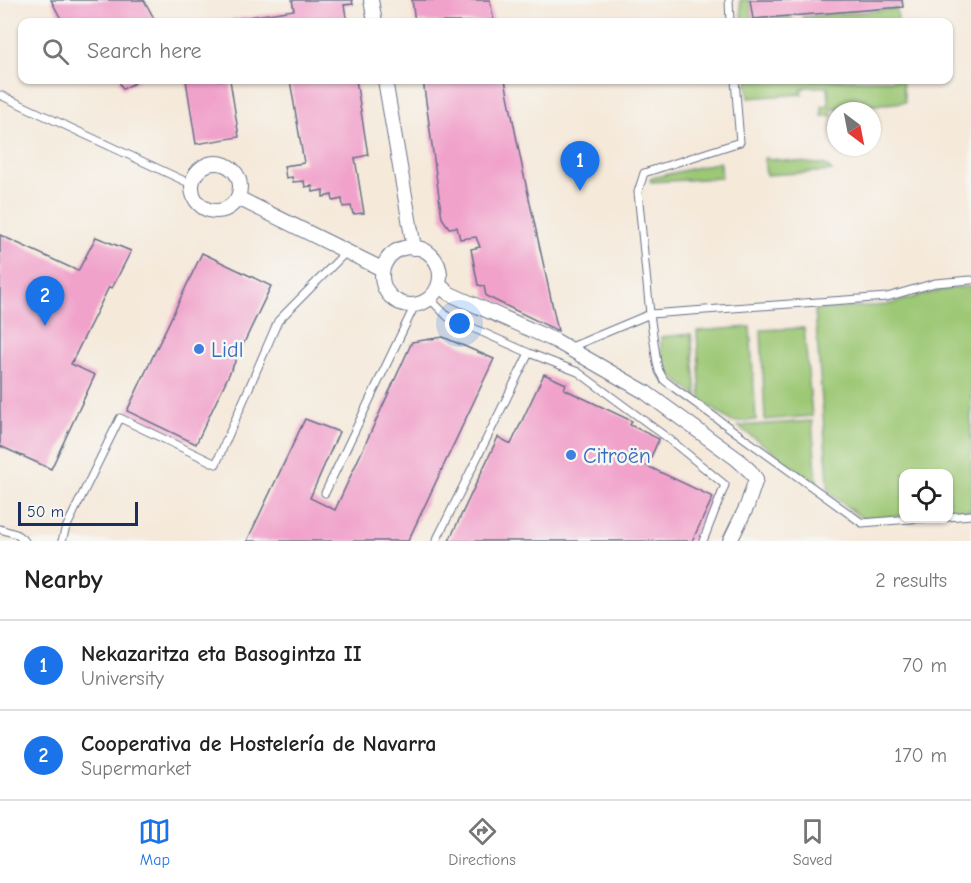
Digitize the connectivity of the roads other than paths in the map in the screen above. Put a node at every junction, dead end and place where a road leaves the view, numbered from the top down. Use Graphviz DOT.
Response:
graph roads {
  1 [pos="371,0"];
  2 [pos="729,0"];
  3 [pos="374,18"];
  4 [pos="730,18"];
  5 [pos="386,84"];
  6 [pos="735,84"];
  7 [pos="0,95"];
  8 [pos="191,184"];
  9 [pos="238,198"];
  10 [pos="414,248"];
  11 [pos="346,252"];
  12 [pos="382,270"];
  13 [pos="971,280"];
  14 [pos="439,285"];
  15 [pos="429,298"];
  16 [pos="415,305"];
  17 [pos="650,314"];
  18 [pos="568,348"];
  19 [pos="529,353"];
  20 [pos="325,493"];
  21 [pos="971,515"];
  22 [pos="953,517"];
  23 [pos="899,521"];
  24 [pos="0,530"];
  25 [pos="24,541"];
  26 [pos="62,541"];
  27 [pos="436,541"];
  28 [pos="703,541"];
  29 [pos="730,541"];
  1 -- 3 [label="street"];
  2 -- 4 [label="lane"];
  5 -- 10 [label="street"];
  6 -- 17 [label="lane"];
  7 -- 8 [label="lane"];
  8 -- 9 [label="street"];
  8 -- 9 [label="street"];
  9 -- 11 [label="street"];
  10 -- 12 [label="street"];
  10 -- 14 [label="street"];
  11 -- 12 [label="street"];
  11 -- 26 [label="lane"];
  12 -- 16 [label="street"];
  13 -- 17 [label="lane"];
  14 -- 15 [label="street"];
  14 -- 18 [label="street"];
  15 -- 16 [label="street"];
  15 -- 19 [label="lane"];
  16 -- 20 [label="lane"];
  17 -- 18 [label="lane"];
  17 -- 23 [label="lane"];
  18 -- 29 [label="street"];
  19 -- 27 [label="lane"];
  19 -- 28 [label="lane"];
  21 -- 22 [label="lane"];
  24 -- 25 [label="lane"];
}
